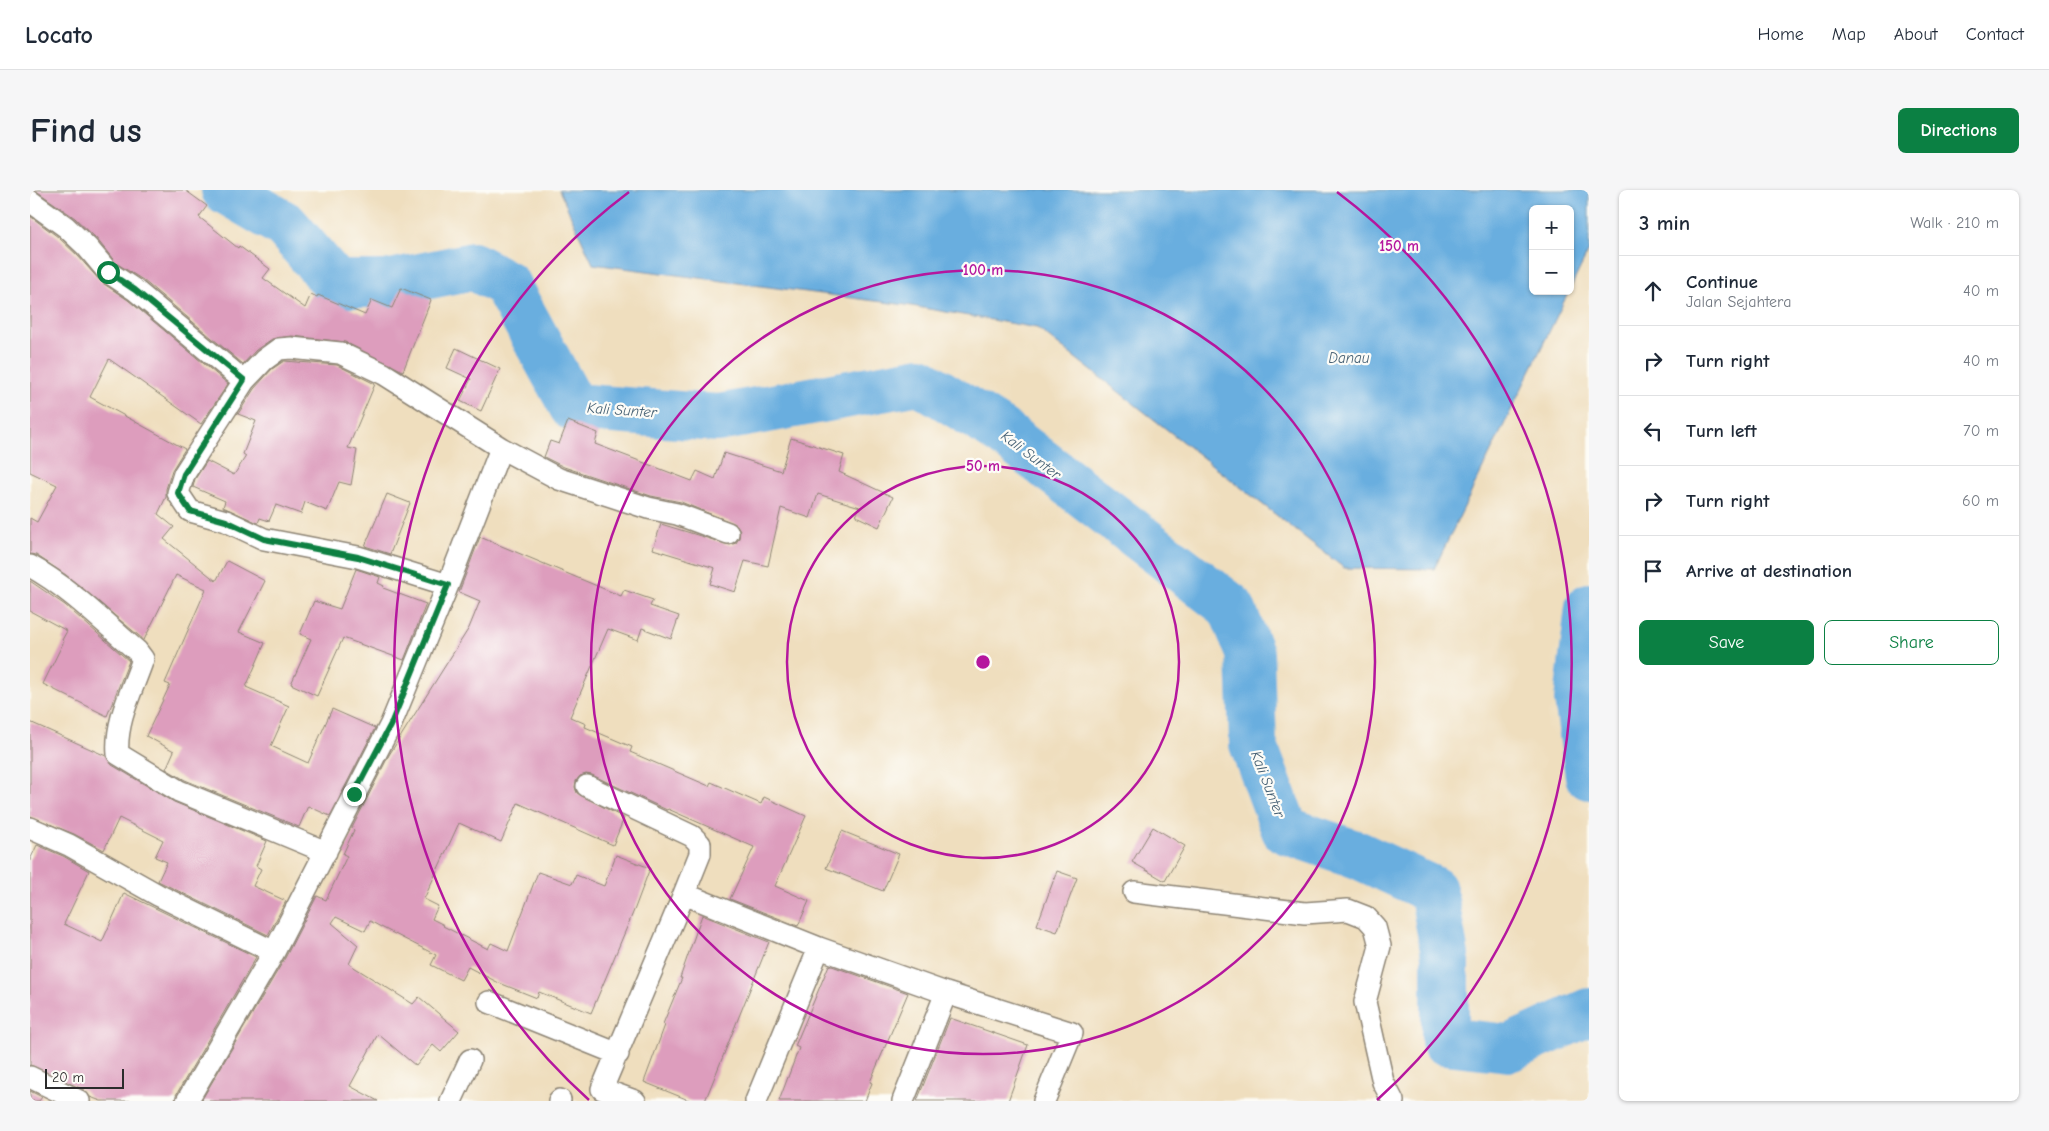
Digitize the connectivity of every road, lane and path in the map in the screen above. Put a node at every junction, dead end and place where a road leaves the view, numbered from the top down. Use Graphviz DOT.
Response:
graph roads {
  1 [pos="30,201"];
  2 [pos="244,380"];
  3 [pos="501,448"];
  4 [pos="728,533"];
  5 [pos="30,566"];
  6 [pos="448,585"];
  7 [pos="587,786"];
  8 [pos="30,829"];
  9 [pos="326,852"];
  10 [pos="1134,892"];
  11 [pos="684,894"];
  12 [pos="819,948"];
  13 [pos="274,952"];
  14 [pos="946,993"];
  15 [pos="489,1002"];
  16 [pos="618,1054"];
  17 [pos="470,1060"];
  18 [pos="30,1077"];
  19 [pos="80,1101"];
  20 [pos="187,1101"];
  21 [pos="451,1101"];
  22 [pos="635,1101"];
  23 [pos="756,1101"];
  24 [pos="903,1101"];
  25 [pos="1044,1101"];
  26 [pos="1393,1101"];
  1 -- 2 [label="street"];
  2 -- 3 [label="street"];
  2 -- 6 [label="street"];
  3 -- 4 [label="street"];
  3 -- 6 [label="street"];
  5 -- 9 [label="street"];
  6 -- 9 [label="street"];
  7 -- 11 [label="street"];
  8 -- 13 [label="street"];
  9 -- 13 [label="street"];
  10 -- 26 [label="street"];
  11 -- 12 [label="street"];
  11 -- 16 [label="street"];
  12 -- 14 [label="street"];
  12 -- 23 [label="street"];
  13 -- 20 [label="street"];
  14 -- 24 [label="street"];
  14 -- 25 [label="street"];
  15 -- 16 [label="street"];
  16 -- 22 [label="street"];
  17 -- 21 [label="street"];
  18 -- 19 [label="street"];
}
